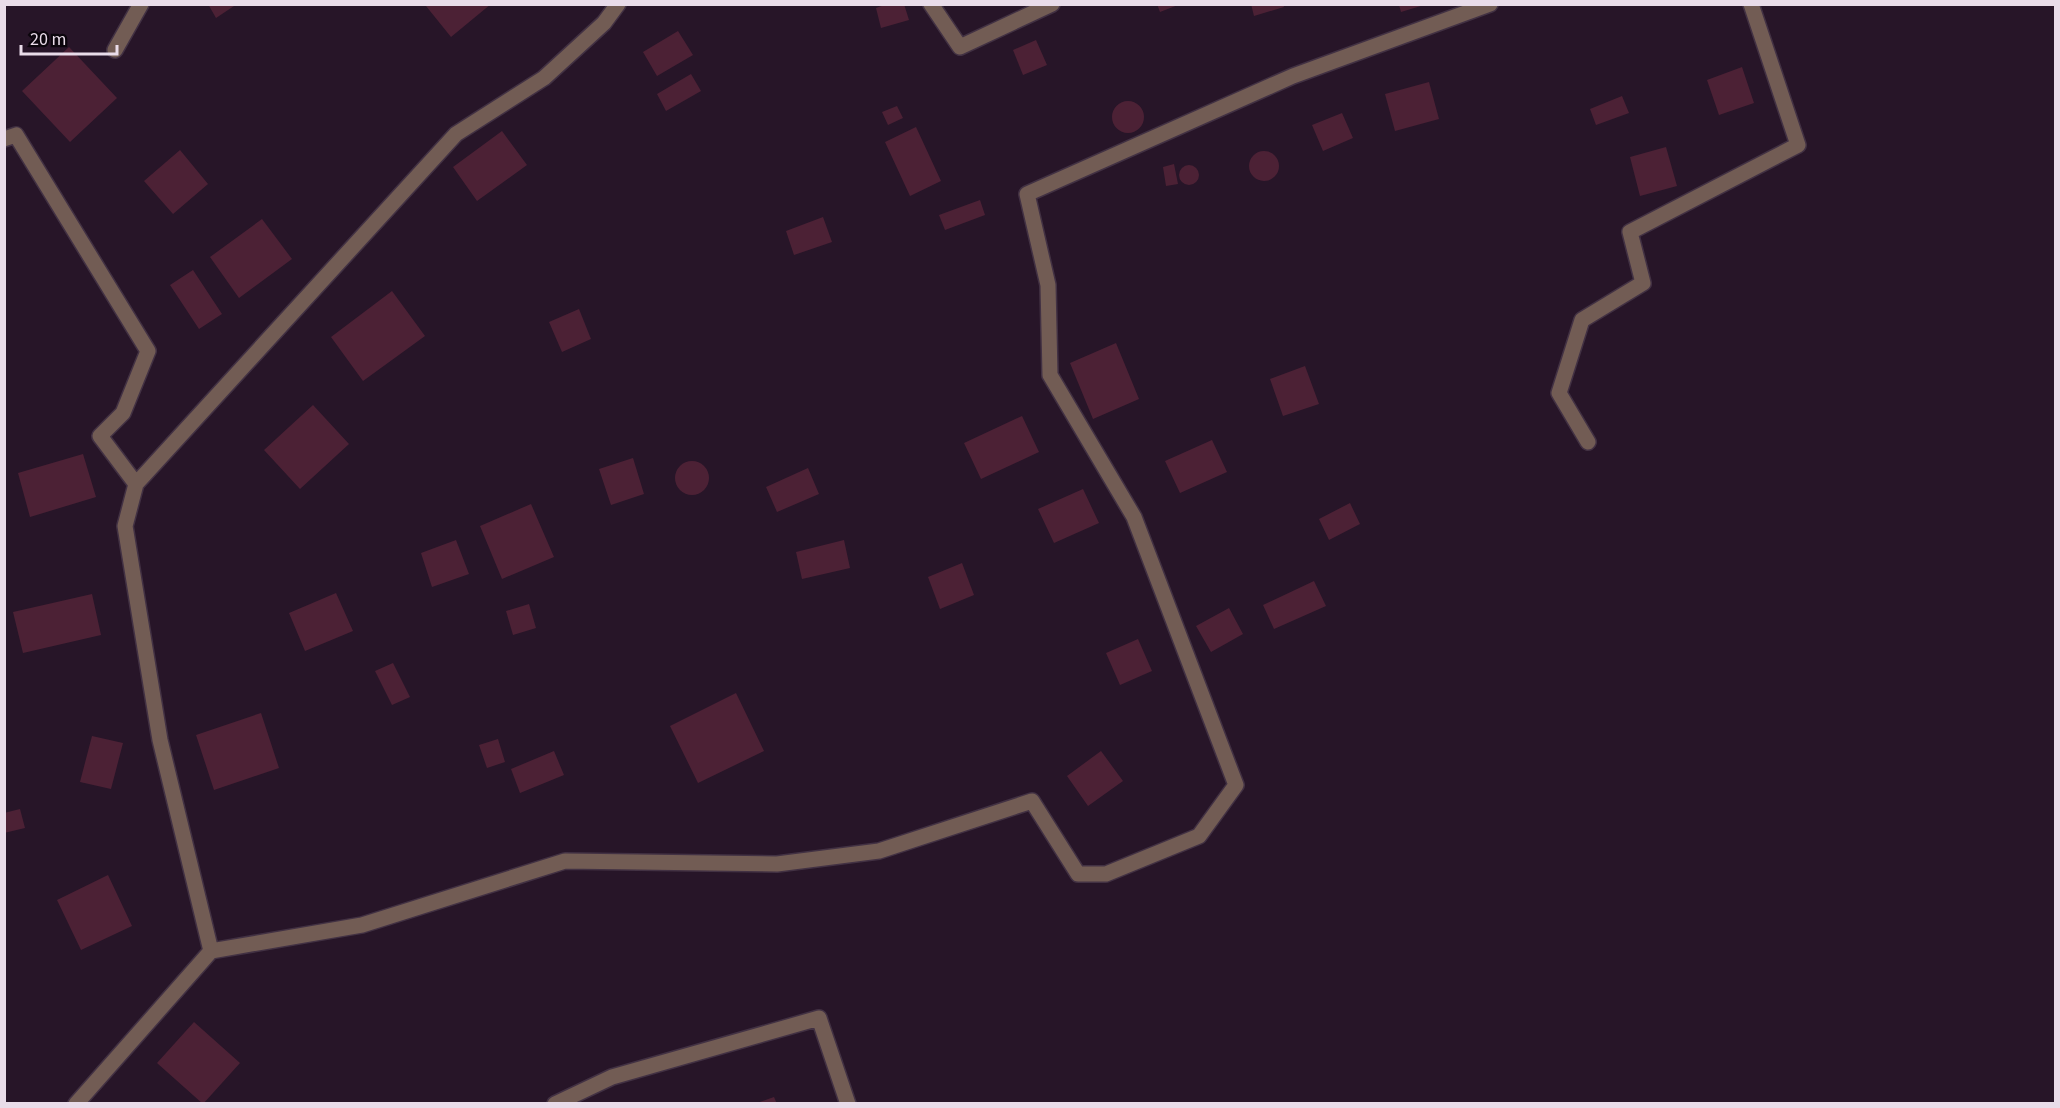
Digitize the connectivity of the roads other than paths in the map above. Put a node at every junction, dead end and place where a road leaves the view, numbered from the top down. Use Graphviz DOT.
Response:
graph roads {
  1 [pos="141,4"];
  2 [pos="618,4"];
  3 [pos="932,4"];
  4 [pos="1052,4"];
  5 [pos="1490,4"];
  6 [pos="1751,4"];
  7 [pos="115,50"];
  8 [pos="4,139"];
  9 [pos="1588,442"];
  10 [pos="136,483"];
  11 [pos="211,951"];
  12 [pos="76,1104"];
  13 [pos="555,1104"];
  14 [pos="848,1104"];
  1 -- 7 [label="street"];
  2 -- 10 [label="street"];
  3 -- 4 [label="street"];
  5 -- 11 [label="street"];
  6 -- 9 [label="street"];
  8 -- 10 [label="street"];
  10 -- 11 [label="street"];
  11 -- 12 [label="street"];
  13 -- 14 [label="street"];
}
